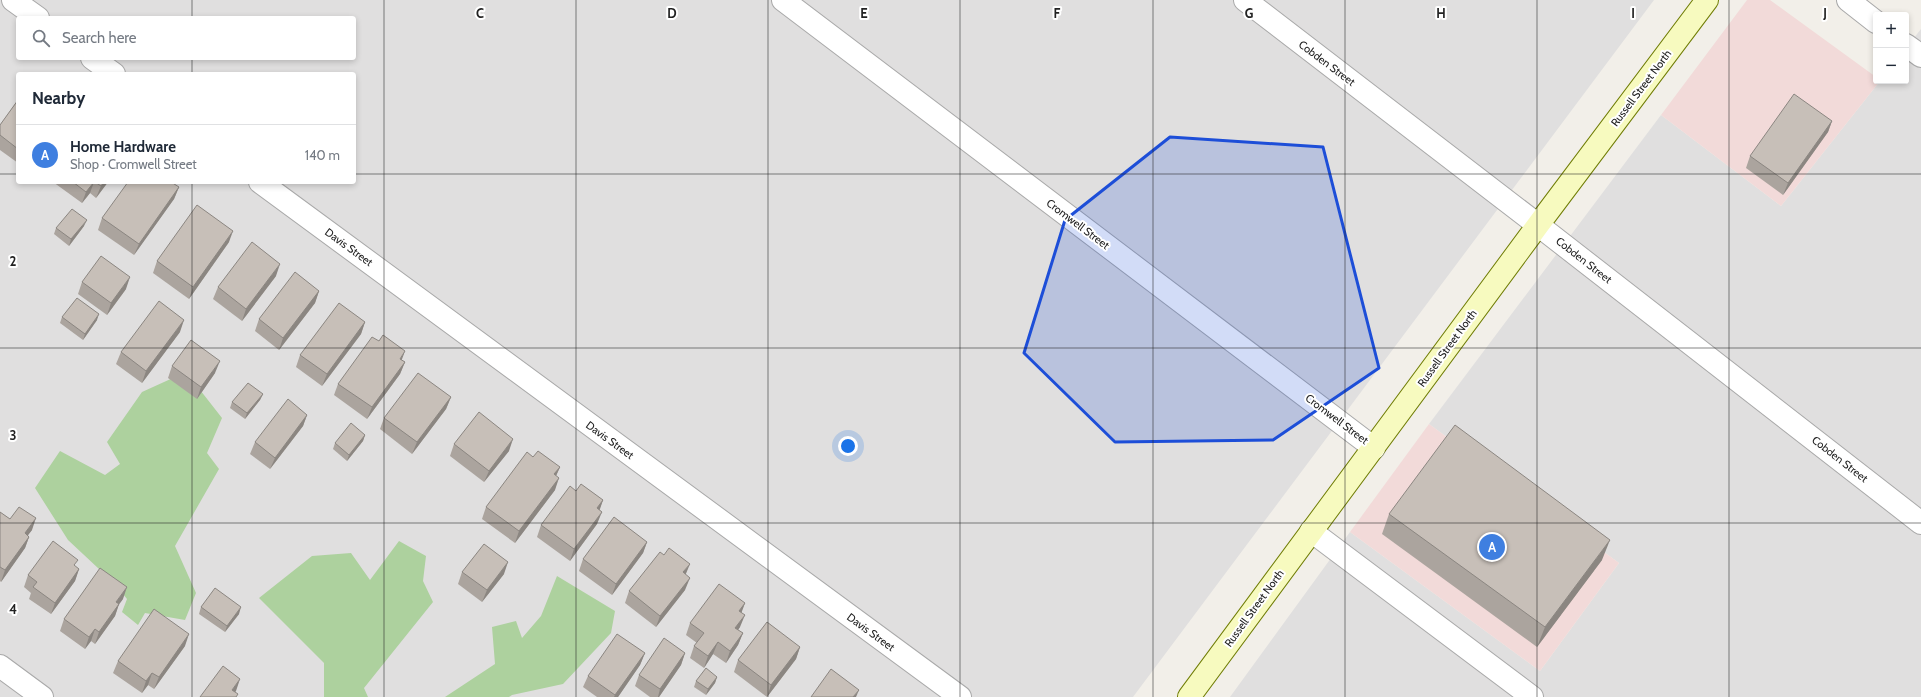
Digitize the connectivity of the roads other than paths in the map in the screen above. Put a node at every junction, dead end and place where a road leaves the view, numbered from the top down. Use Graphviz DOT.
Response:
graph roads {
  1 [pos="13,0"];
  2 [pos="783,0"];
  3 [pos="1245,0"];
  4 [pos="1707,0"];
  5 [pos="1848,0"];
  6 [pos="35,16"];
  7 [pos="1873,20"];
  8 [pos="1909,47"];
  9 [pos="1921,56"];
  10 [pos="95,60"];
  11 [pos="111,72"];
  12 [pos="263,184"];
  13 [pos="1538,225"];
  14 [pos="1374,448"];
  15 [pos="1921,523"];
  16 [pos="1311,531"];
  17 [pos="0,666"];
  18 [pos="42,697"];
  19 [pos="960,697"];
  20 [pos="1189,697"];
  21 [pos="1532,697"];
  1 -- 6 [label="street"];
  2 -- 14 [label="street, Cromwell Street"];
  3 -- 13 [label="street, Cobden Street"];
  4 -- 13 [label="street, Russell Street North"];
  5 -- 7 [label="street"];
  8 -- 9 [label="street"];
  10 -- 11 [label="street"];
  12 -- 19 [label="street, Davis Street"];
  13 -- 14 [label="street, Russell Street North"];
  13 -- 15 [label="street, Cobden Street"];
  14 -- 16 [label="street, Russell Street North"];
  16 -- 20 [label="street, Russell Street North"];
  16 -- 21 [label="street"];
  17 -- 18 [label="street"];
}
